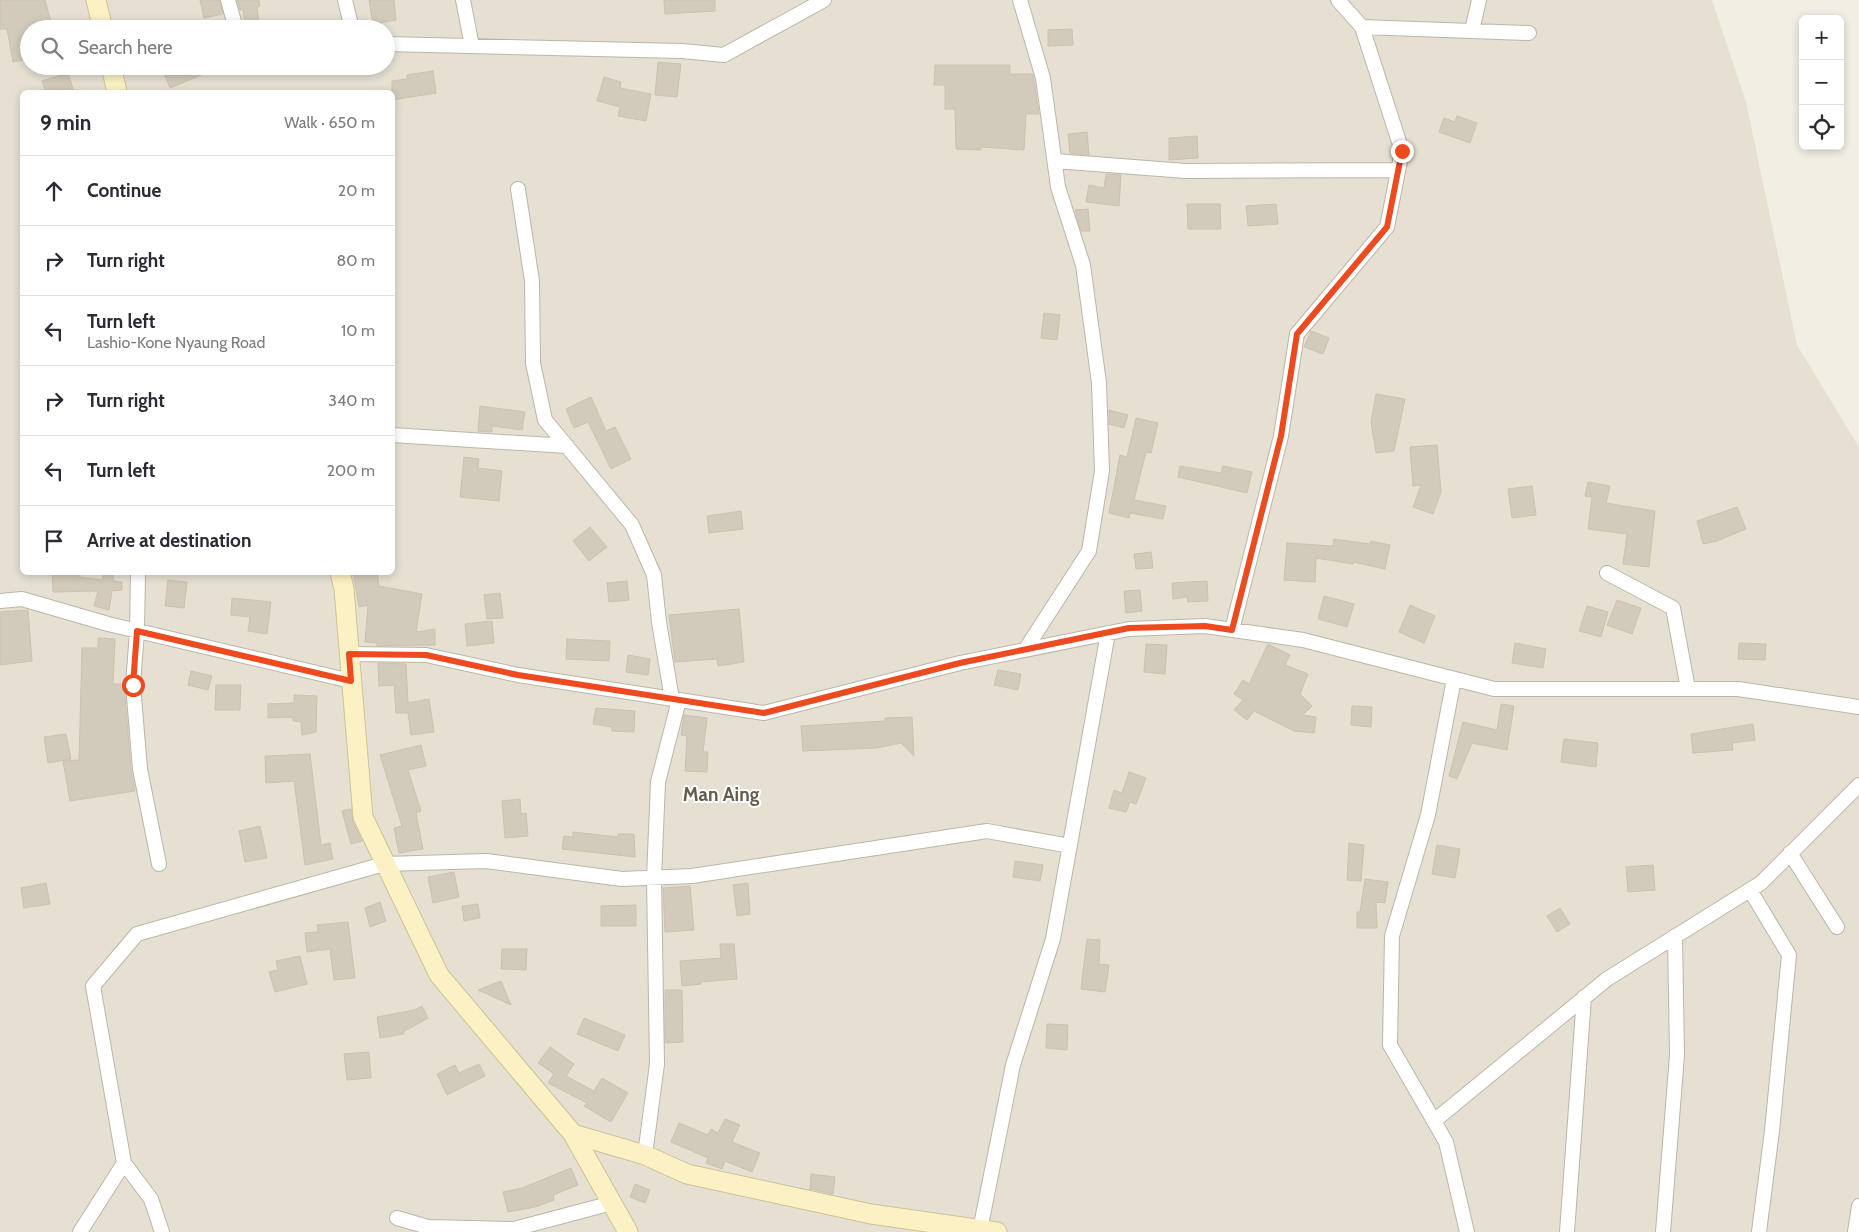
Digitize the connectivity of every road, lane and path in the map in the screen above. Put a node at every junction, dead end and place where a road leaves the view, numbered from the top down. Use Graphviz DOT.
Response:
graph roads {
  1 [pos="96,0"];
  2 [pos="228,0"];
  3 [pos="345,0"];
  4 [pos="463,0"];
  5 [pos="824,0"];
  6 [pos="1020,0"];
  7 [pos="1338,0"];
  8 [pos="1478,0"];
  9 [pos="101,20"];
  10 [pos="234,20"];
  11 [pos="350,20"];
  12 [pos="1362,27"];
  13 [pos="1472,31"];
  14 [pos="1528,33"];
  15 [pos="395,44"];
  16 [pos="472,46"];
  17 [pos="113,75"];
  18 [pos="116,90"];
  19 [pos="1055,160"];
  20 [pos="1398,170"];
  21 [pos="518,189"];
  22 [pos="395,434"];
  23 [pos="567,446"];
  24 [pos="1607,573"];
  25 [pos="138,575"];
  26 [pos="341,575"];
  27 [pos="0,600"];
  28 [pos="1232,630"];
  29 [pos="137,631"];
  30 [pos="1108,633"];
  31 [pos="1025,650"];
  32 [pos="349,654"];
  33 [pos="1454,679"];
  34 [pos="351,681"];
  35 [pos="1688,689"];
  36 [pos="676,700"];
  37 [pos="1859,707"];
  38 [pos="1859,785"];
  39 [pos="1070,846"];
  40 [pos="1790,853"];
  41 [pos="159,864"];
  42 [pos="384,864"];
  43 [pos="654,878"];
  44 [pos="1750,890"];
  45 [pos="1837,927"];
  46 [pos="1676,936"];
  47 [pos="1584,997"];
  48 [pos="1434,1121"];
  49 [pos="573,1134"];
  50 [pos="645,1155"];
  51 [pos="124,1162"];
  52 [pos="612,1203"];
  53 [pos="1858,1206"];
  54 [pos="397,1218"];
  55 [pos="989,1231"];
  56 [pos="80,1232"];
  57 [pos="162,1232"];
  58 [pos="628,1232"];
  59 [pos="1468,1232"];
  60 [pos="1567,1232"];
  61 [pos="1663,1232"];
  62 [pos="1759,1232"];
  63 [pos="1855,1232"];
  1 -- 9 [label="main road"];
  2 -- 10 [label="street"];
  3 -- 11 [label="street"];
  4 -- 16 [label="street"];
  5 -- 16 [label="street"];
  6 -- 19 [label="street"];
  7 -- 12 [label="street"];
  8 -- 13 [label="street"];
  12 -- 13 [label="street"];
  12 -- 20 [label="street"];
  13 -- 14 [label="street"];
  15 -- 16 [label="street"];
  17 -- 18 [label="main road"];
  19 -- 20 [label="street"];
  19 -- 31 [label="street"];
  20 -- 28 [label="street"];
  21 -- 23 [label="street"];
  22 -- 23 [label="street"];
  23 -- 36 [label="street"];
  24 -- 35 [label="street"];
  25 -- 29 [label="street"];
  26 -- 32 [label="main road"];
  27 -- 29 [label="street"];
  28 -- 30 [label="street"];
  28 -- 33 [label="street"];
  29 -- 34 [label="street"];
  29 -- 41 [label="street"];
  30 -- 31 [label="street"];
  30 -- 39 [label="street"];
  31 -- 36 [label="street"];
  32 -- 34 [label="main road"];
  32 -- 36 [label="street"];
  33 -- 35 [label="street"];
  33 -- 48 [label="street"];
  34 -- 42 [label="main road"];
  35 -- 37 [label="street"];
  36 -- 43 [label="street"];
  38 -- 40 [label="street"];
  39 -- 43 [label="street"];
  39 -- 55 [label="street"];
  40 -- 44 [label="street"];
  40 -- 45 [label="street"];
  42 -- 43 [label="street"];
  42 -- 49 [label="main road"];
  42 -- 51 [label="street"];
  43 -- 50 [label="street"];
  44 -- 46 [label="street"];
  44 -- 62 [label="street"];
  46 -- 47 [label="street"];
  46 -- 61 [label="street"];
  47 -- 48 [label="street"];
  47 -- 60 [label="street"];
  48 -- 59 [label="street"];
  49 -- 50 [label="main road"];
  49 -- 52 [label="main road"];
  50 -- 55 [label="main road"];
  51 -- 56 [label="street"];
  51 -- 57 [label="street"];
  52 -- 54 [label="street"];
  52 -- 58 [label="main road"];
  53 -- 63 [label="street"];
}
